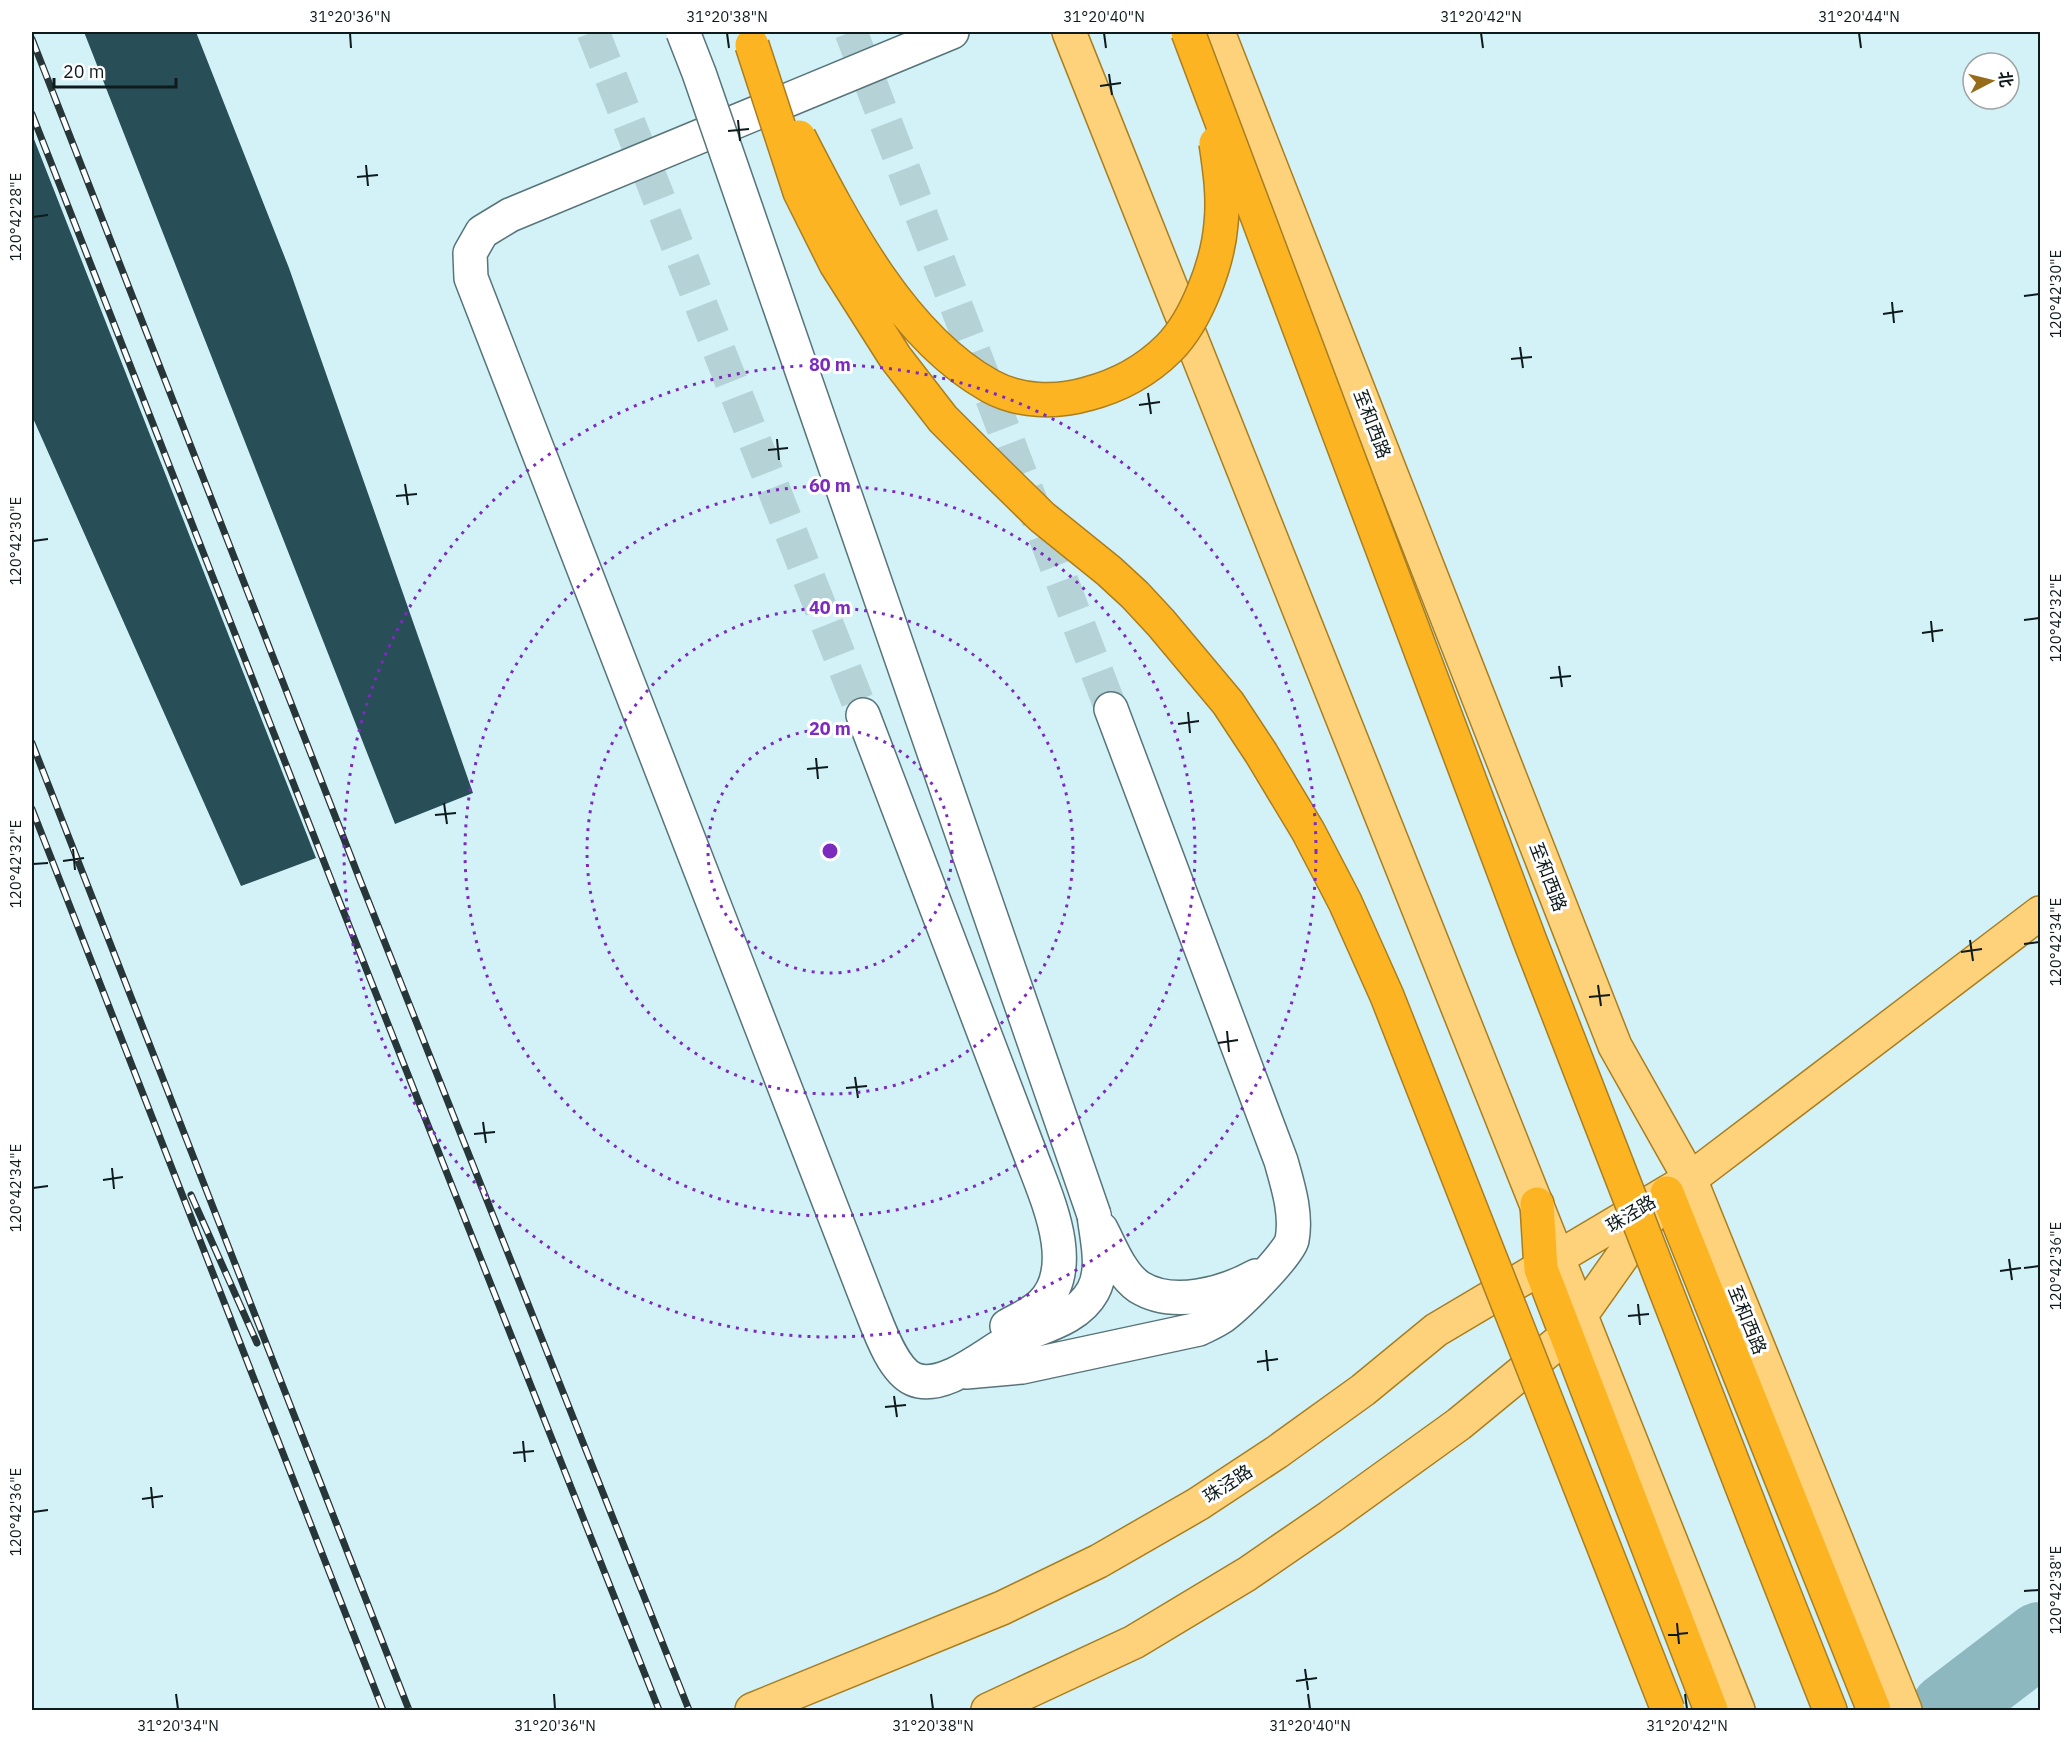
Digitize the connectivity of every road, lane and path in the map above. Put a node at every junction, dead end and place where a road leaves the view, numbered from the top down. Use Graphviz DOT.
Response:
graph roads {
  1 [pos="683,32"];
  2 [pos="952,32"];
  3 [pos="1069,32"];
  4 [pos="747,36"];
  5 [pos="1201,39"];
  6 [pos="1111,710"];
  7 [pos="863,715"];
  8 [pos="2040,913"];
  9 [pos="1679,1186"];
  10 [pos="1537,1204"];
  11 [pos="1094,1215"];
  12 [pos="1549,1263"];
  13 [pos="1273,1267"];
  14 [pos="1573,1325"];
  15 [pos="959,1373"];
  16 [pos="1887,1705"];
  17 [pos="752,1710"];
  18 [pos="988,1710"];
  19 [pos="1668,1710"];
  20 [pos="1711,1710"];
  21 [pos="1738,1710"];
  22 [pos="1830,1710"];
  1 -- 11 [label="street, bridge"];
  2 -- 15 [label="street"];
  3 -- 10 [label="main road"];
  4 -- 5 [label="highway, bridge"];
  4 -- 19 [label="highway, bridge"];
  5 -- 9 [label="main road, 至和西路"];
  5 -- 22 [label="highway, bridge"];
  6 -- 13 [label="street"];
  7 -- 15 [label="street"];
  8 -- 9 [label="main road, 珠泾路"];
  9 -- 12 [label="main road, 珠泾路"];
  9 -- 14 [label="main road, 珠泾路"];
  9 -- 16 [label="highway"];
  10 -- 12 [label="highway"];
  11 -- 13 [label="street"];
  11 -- 15 [label="street"];
  12 -- 14 [label="highway"];
  12 -- 17 [label="main road, 珠泾路"];
  13 -- 15 [label="street"];
  14 -- 18 [label="main road, 珠泾路"];
  14 -- 20 [label="highway"];
  14 -- 21 [label="main road"];
}
